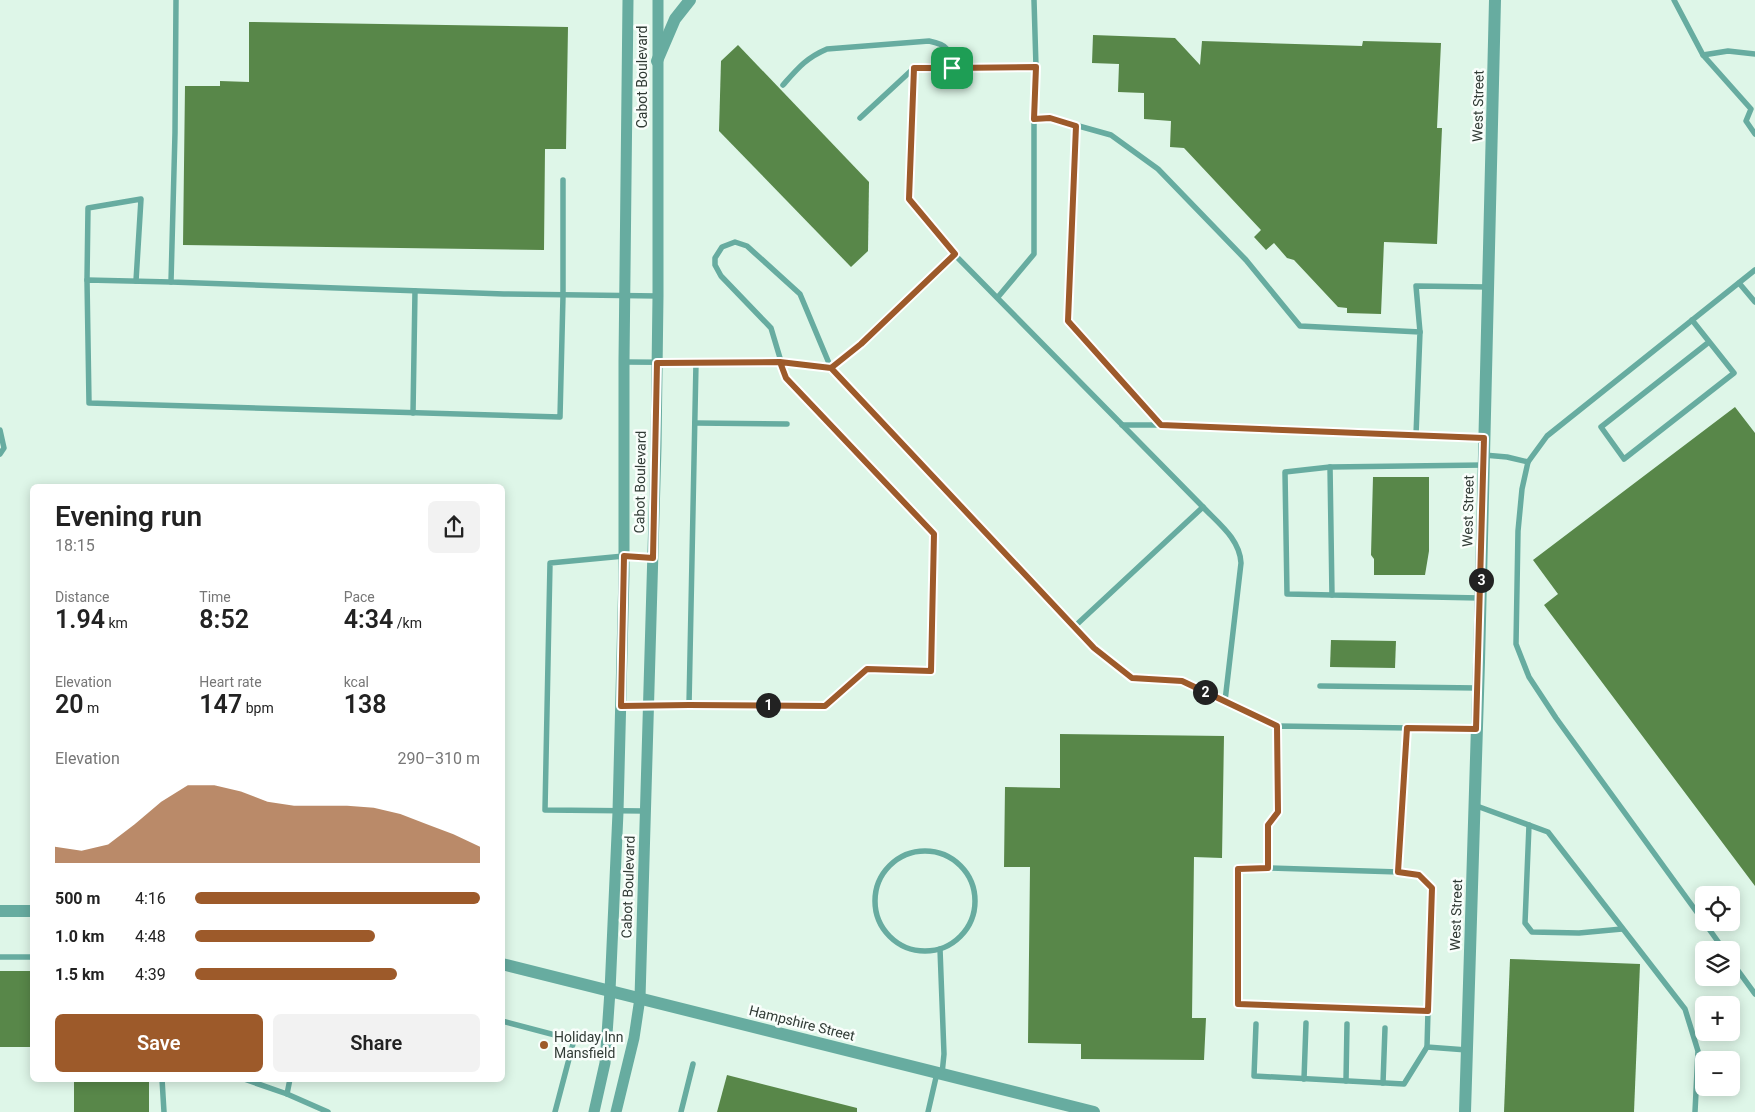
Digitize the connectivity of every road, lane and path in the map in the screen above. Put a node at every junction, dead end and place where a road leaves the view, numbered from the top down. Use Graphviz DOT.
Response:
graph roads {
  1 [pos="176,0"];
  2 [pos="628,0"];
  3 [pos="658,0"];
  4 [pos="690,0"];
  5 [pos="1034,0"];
  6 [pos="1496,0"];
  7 [pos="1674,0"];
  8 [pos="1755,54"];
  9 [pos="1703,55"];
  10 [pos="657,60"];
  11 [pos="1036,67"];
  12 [pos="914,68"];
  13 [pos="952,68"];
  14 [pos="784,84"];
  15 [pos="1753,109"];
  16 [pos="860,118"];
  17 [pos="1034,119"];
  18 [pos="1076,126"];
  19 [pos="1755,134"];
  20 [pos="563,180"];
  21 [pos="955,254"];
  22 [pos="1755,270"];
  23 [pos="88,280"];
  24 [pos="136,281"];
  25 [pos="171,282"];
  26 [pos="1739,283"];
  27 [pos="1488,287"];
  28 [pos="416,291"];
  29 [pos="563,296"];
  30 [pos="624,296"];
  31 [pos="658,296"];
  32 [pos="998,297"];
  33 [pos="1755,302"];
  34 [pos="1692,320"];
  35 [pos="1420,332"];
  36 [pos="1709,342"];
  37 [pos="624,362"];
  38 [pos="780,362"];
  39 [pos="657,363"];
  40 [pos="696,363"];
  41 [pos="831,368"];
  42 [pos="413,413"];
  43 [pos="695,423"];
  44 [pos="787,424"];
  45 [pos="1122,425"];
  46 [pos="1161,425"];
  47 [pos="0,430"];
  48 [pos="1416,435"];
  49 [pos="1484,438"];
  50 [pos="0,454"];
  51 [pos="1484,460"];
  52 [pos="1528,462"];
  53 [pos="1330,467"];
  54 [pos="1203,507"];
  55 [pos="624,556"];
  56 [pos="653,558"];
  57 [pos="1332,595"];
  58 [pos="1480,598"];
  59 [pos="1074,626"];
  60 [pos="1320,686"];
  61 [pos="1478,688"];
  62 [pos="1225,702"];
  63 [pos="648,705"];
  64 [pos="689,705"];
  65 [pos="621,706"];
  66 [pos="1277,726"];
  67 [pos="1407,728"];
  68 [pos="1476,729"];
  69 [pos="1474,805"];
  70 [pos="645,811"];
  71 [pos="618,812"];
  72 [pos="1530,825"];
  73 [pos="1268,868"];
  74 [pos="1398,872"];
  75 [pos="1695,909"];
  76 [pos="0,911"];
  77 [pos="30,911"];
  78 [pos="1622,929"];
  79 [pos="940,949"];
  80 [pos="0,957"];
  81 [pos="30,957"];
  82 [pos="505,965"];
  83 [pos="1740,973"];
  84 [pos="610,991"];
  85 [pos="1755,994"];
  86 [pos="640,998"];
  87 [pos="1428,1011"];
  88 [pos="505,1022"];
  89 [pos="1306,1023"];
  90 [pos="1256,1024"];
  91 [pos="1347,1024"];
  92 [pos="1385,1028"];
  93 [pos="1427,1047"];
  94 [pos="1467,1050"];
  95 [pos="693,1064"];
  96 [pos="939,1073"];
  97 [pos="1304,1078"];
  98 [pos="1346,1081"];
  99 [pos="162,1082"];
  100 [pos="253,1082"];
  101 [pos="289,1082"];
  102 [pos="1383,1083"];
  103 [pos="287,1094"];
  104 [pos="1079,1110"];
  105 [pos="164,1112"];
  106 [pos="326,1112"];
  107 [pos="555,1112"];
  108 [pos="594,1112"];
  109 [pos="616,1112"];
  110 [pos="682,1112"];
  111 [pos="928,1112"];
  112 [pos="1094,1112"];
  113 [pos="1465,1112"];
  114 [pos="1695,1112"];
  1 -- 25 [label="lane"];
  2 -- 30 [label="street, Cabot Boulevard"];
  3 -- 10 [label="street, Cabot Boulevard"];
  4 -- 10 [label="street"];
  5 -- 11 [label="lane"];
  6 -- 27 [label="street, West Street"];
  7 -- 9 [label="lane"];
  8 -- 9 [label="lane"];
  9 -- 15 [label="lane"];
  10 -- 31 [label="street, Cabot Boulevard"];
  11 -- 13 [label="lane"];
  11 -- 17 [label="lane"];
  12 -- 13 [label="lane"];
  12 -- 16 [label="lane"];
  12 -- 21 [label="lane"];
  13 -- 14 [label="lane"];
  15 -- 19 [label="lane"];
  17 -- 18 [label="lane"];
  17 -- 32 [label="lane"];
  18 -- 35 [label="lane"];
  18 -- 46 [label="lane"];
  20 -- 29 [label="lane"];
  21 -- 32 [label="lane"];
  21 -- 41 [label="lane"];
  22 -- 26 [label="lane"];
  23 -- 24 [label="lane"];
  23 -- 24 [label="lane"];
  23 -- 42 [label="lane"];
  24 -- 25 [label="lane"];
  25 -- 28 [label="lane"];
  26 -- 33 [label="lane"];
  26 -- 34 [label="lane"];
  27 -- 35 [label="lane"];
  27 -- 49 [label="street, West Street"];
  28 -- 29 [label="lane"];
  28 -- 42 [label="lane"];
  29 -- 30 [label="lane"];
  29 -- 42 [label="lane"];
  30 -- 31 [label="lane"];
  30 -- 37 [label="street, Cabot Boulevard"];
  31 -- 39 [label="street, Cabot Boulevard"];
  32 -- 45 [label="lane"];
  34 -- 36 [label="lane"];
  34 -- 52 [label="lane"];
  35 -- 48 [label="lane"];
  36 -- 36 [label="lane"];
  37 -- 39 [label="lane"];
  37 -- 55 [label="street, Cabot Boulevard"];
  38 -- 40 [label="lane"];
  38 -- 41 [label="lane"];
  38 -- 41 [label="lane"];
  38 -- 64 [label="lane"];
  39 -- 40 [label="lane"];
  39 -- 56 [label="street, Cabot Boulevard"];
  40 -- 43 [label="lane"];
  41 -- 59 [label="lane"];
  43 -- 44 [label="lane"];
  43 -- 64 [label="lane"];
  45 -- 46 [label="lane"];
  45 -- 54 [label="lane"];
  46 -- 48 [label="lane"];
  47 -- 50 [label="lane"];
  48 -- 49 [label="lane"];
  49 -- 51 [label="street, West Street"];
  51 -- 52 [label="lane"];
  51 -- 53 [label="lane"];
  51 -- 58 [label="street, West Street"];
  52 -- 75 [label="lane"];
  53 -- 57 [label="lane"];
  53 -- 57 [label="lane"];
  54 -- 59 [label="lane"];
  54 -- 62 [label="lane"];
  55 -- 56 [label="lane"];
  55 -- 65 [label="street, Cabot Boulevard"];
  55 -- 71 [label="lane"];
  56 -- 63 [label="street, Cabot Boulevard"];
  57 -- 58 [label="lane"];
  58 -- 61 [label="street, West Street"];
  59 -- 62 [label="lane"];
  60 -- 61 [label="lane"];
  61 -- 68 [label="street, West Street"];
  62 -- 66 [label="lane"];
  63 -- 64 [label="lane"];
  63 -- 65 [label="lane"];
  63 -- 70 [label="street, Cabot Boulevard"];
  65 -- 71 [label="street, Cabot Boulevard"];
  66 -- 67 [label="lane"];
  66 -- 73 [label="lane"];
  67 -- 68 [label="lane"];
  67 -- 74 [label="lane"];
  68 -- 69 [label="street, West Street"];
  69 -- 72 [label="lane"];
  69 -- 94 [label="street, West Street"];
  70 -- 71 [label="lane"];
  70 -- 86 [label="street, Cabot Boulevard"];
  71 -- 84 [label="street, Cabot Boulevard"];
  72 -- 78 [label="lane"];
  72 -- 78 [label="lane"];
  73 -- 74 [label="lane"];
  73 -- 87 [label="lane"];
  74 -- 87 [label="lane"];
  76 -- 77 [label="street"];
  78 -- 114 [label="lane"];
  79 -- 79 [label="lane"];
  79 -- 96 [label="lane"];
  80 -- 81 [label="lane"];
  82 -- 84 [label="street, Hampshire Street"];
  83 -- 85 [label="lane"];
  84 -- 86 [label="street, Hampshire Street"];
  84 -- 108 [label="street, Cabot Boulevard"];
  86 -- 96 [label="street, Hampshire Street"];
  86 -- 109 [label="street, Cabot Boulevard"];
  87 -- 93 [label="lane"];
  88 -- 107 [label="lane"];
  89 -- 97 [label="lane"];
  90 -- 97 [label="lane"];
  91 -- 98 [label="lane"];
  92 -- 102 [label="lane"];
  93 -- 94 [label="lane"];
  93 -- 102 [label="lane"];
  94 -- 113 [label="street, West Street"];
  95 -- 110 [label="lane"];
  96 -- 104 [label="street, Hampshire Street"];
  96 -- 111 [label="lane"];
  97 -- 98 [label="lane"];
  98 -- 102 [label="lane"];
  99 -- 105 [label="lane"];
  100 -- 103 [label="lane"];
  101 -- 103 [label="lane"];
  103 -- 106 [label="lane"];
  104 -- 112 [label="street, Hampshire Street"];
}
